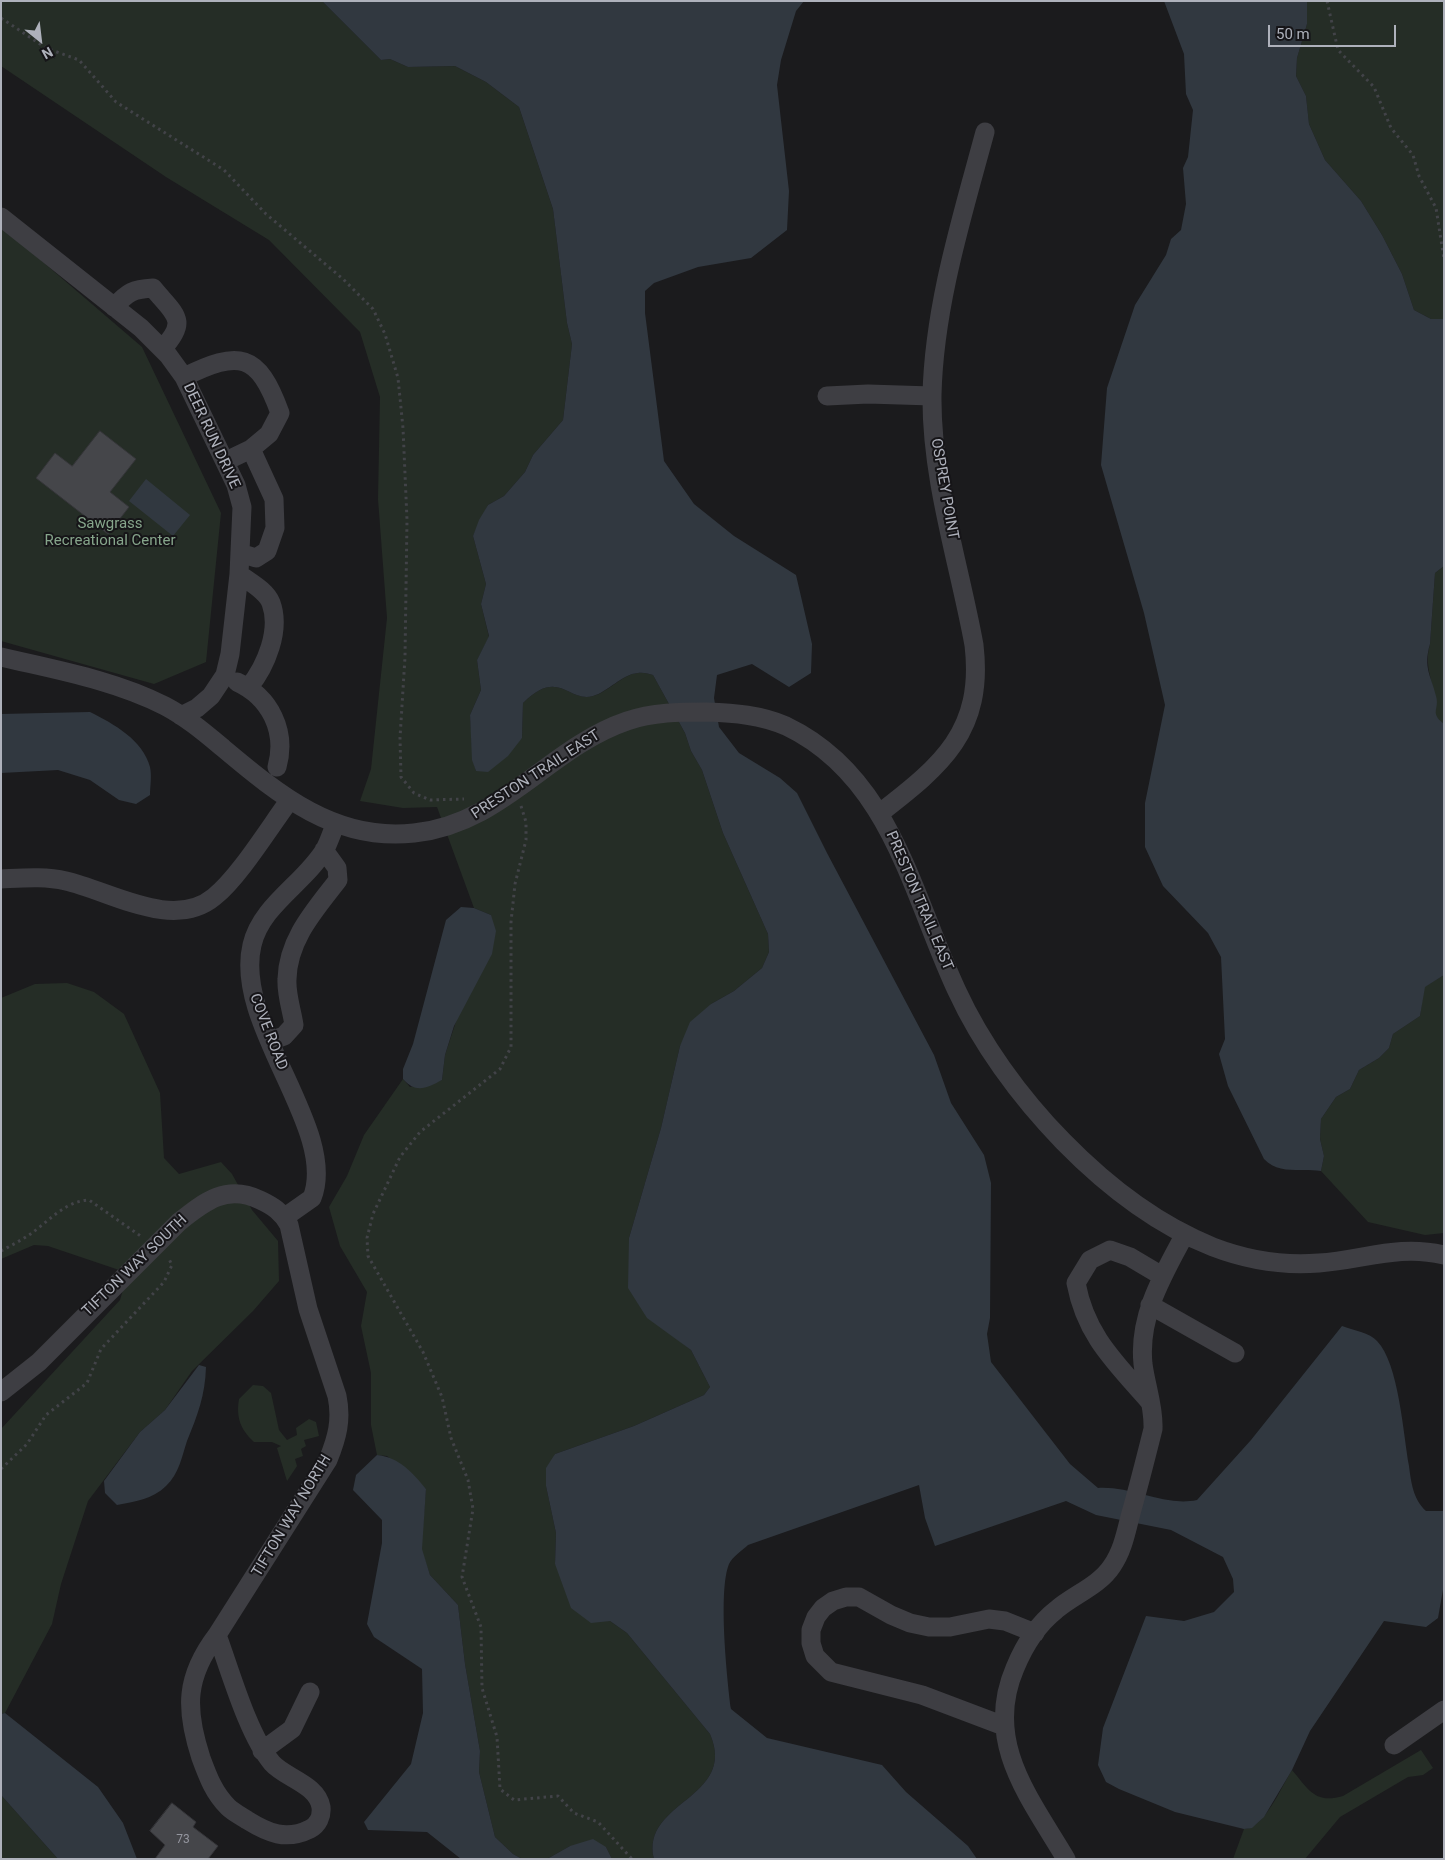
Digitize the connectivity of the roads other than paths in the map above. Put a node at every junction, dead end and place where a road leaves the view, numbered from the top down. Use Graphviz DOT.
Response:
graph roads {
  1 [pos="985,132"];
  2 [pos="1,217"];
  3 [pos="114,307"];
  4 [pos="162,349"];
  5 [pos="184,377"];
  6 [pos="827,396"];
  7 [pos="932,396"];
  8 [pos="251,449"];
  9 [pos="226,461"];
  10 [pos="240,553"];
  11 [pos="239,574"];
  12 [pos="1,657"];
  13 [pos="225,675"];
  14 [pos="249,687"];
  15 [pos="181,716"];
  16 [pos="277,767"];
  17 [pos="289,801"];
  18 [pos="880,813"];
  19 [pos="335,824"];
  20 [pos="324,850"];
  21 [pos="1,880"];
  22 [pos="270,1041"];
  23 [pos="285,1218"];
  24 [pos="1185,1234"];
  25 [pos="1444,1255"];
  26 [pos="1162,1276"];
  27 [pos="1150,1305"];
  28 [pos="1235,1353"];
  29 [pos="1,1392"];
  30 [pos="1152,1406"];
  31 [pos="1035,1633"];
  32 [pos="217,1635"];
  33 [pos="310,1692"];
  34 [pos="1444,1710"];
  35 [pos="1004,1726"];
  36 [pos="1394,1745"];
  37 [pos="262,1751"];
  38 [pos="1066,1859"];
  1 -- 7 [label="street, OSPREY POINT"];
  2 -- 3 [label="street, DEER RUN DRIVE"];
  3 -- 4 [label="street, DEER RUN DRIVE"];
  3 -- 4 [label="street"];
  4 -- 5 [label="street, DEER RUN DRIVE"];
  5 -- 8 [label="street"];
  5 -- 9 [label="street, DEER RUN DRIVE"];
  6 -- 7 [label="street"];
  7 -- 18 [label="street, OSPREY POINT"];
  8 -- 9 [label="street"];
  8 -- 10 [label="street"];
  9 -- 10 [label="street, DEER RUN DRIVE"];
  10 -- 11 [label="street, DEER RUN DRIVE"];
  11 -- 13 [label="street, DEER RUN DRIVE"];
  11 -- 14 [label="street"];
  12 -- 15 [label="street, PRESTON TRAIL EAST"];
  13 -- 14 [label="street"];
  13 -- 15 [label="street, DEER RUN DRIVE"];
  14 -- 16 [label="street"];
  15 -- 17 [label="street, PRESTON TRAIL EAST"];
  17 -- 19 [label="street, PRESTON TRAIL EAST"];
  17 -- 21 [label="street"];
  18 -- 19 [label="street, PRESTON TRAIL EAST"];
  18 -- 24 [label="street, PRESTON TRAIL EAST"];
  19 -- 20 [label="street, COVE ROAD"];
  20 -- 22 [label="street, COVE ROAD"];
  20 -- 22 [label="street"];
  22 -- 23 [label="street, COVE ROAD"];
  23 -- 29 [label="street, TIFTON WAY SOUTH"];
  23 -- 32 [label="street, TIFTON WAY NORTH"];
  24 -- 25 [label="street, PRESTON TRAIL EAST"];
  24 -- 26 [label="street"];
  26 -- 27 [label="street"];
  26 -- 30 [label="street"];
  27 -- 28 [label="street"];
  27 -- 30 [label="street"];
  30 -- 31 [label="street"];
  31 -- 35 [label="street"];
  31 -- 35 [label="street"];
  32 -- 37 [label="street, TIFTON WAY NORTH"];
  32 -- 37 [label="street, TIFTON WAY NORTH"];
  33 -- 37 [label="street"];
  34 -- 36 [label="street"];
  35 -- 38 [label="street"];
}
